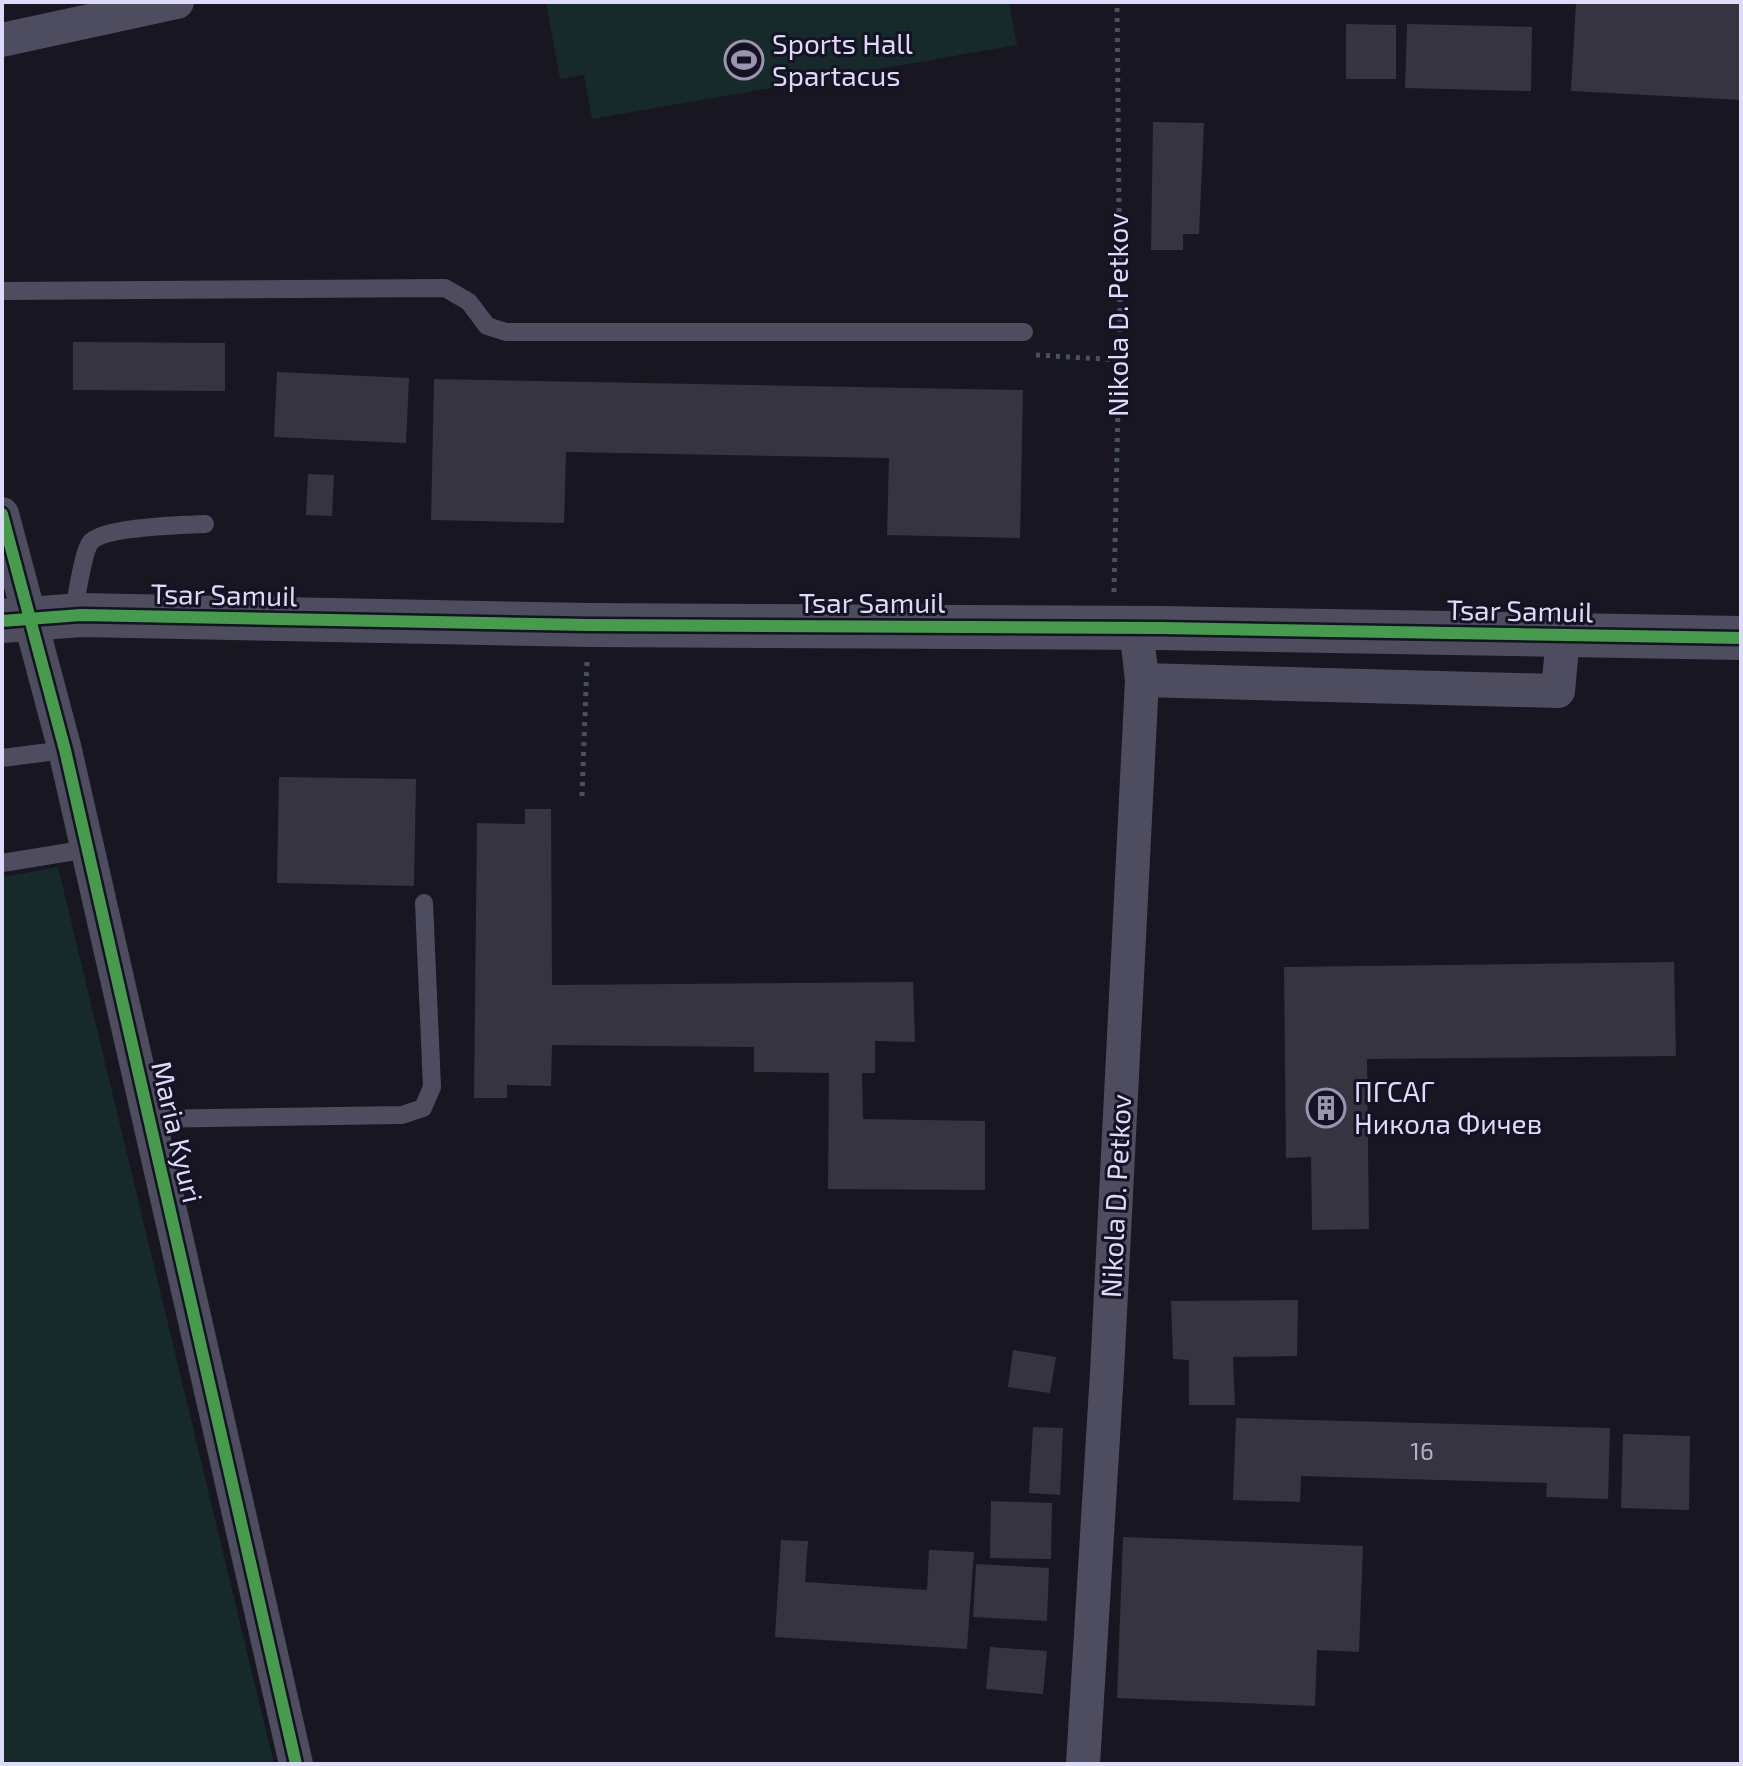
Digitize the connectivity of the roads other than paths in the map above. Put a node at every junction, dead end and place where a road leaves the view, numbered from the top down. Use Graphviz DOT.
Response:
graph roads {
  1 [pos="177,2"];
  2 [pos="5,39"];
  3 [pos="2,291"];
  4 [pos="1024,332"];
  5 [pos="2,514"];
  6 [pos="205,524"];
  7 [pos="73,615"];
  8 [pos="16,620"];
  9 [pos="1124,629"];
  10 [pos="1563,637"];
  11 [pos="1741,638"];
  12 [pos="1142,680"];
  13 [pos="65,750"];
  14 [pos="2,758"];
  15 [pos="88,849"];
  16 [pos="2,863"];
  17 [pos="424,903"];
  18 [pos="149,1119"];
  19 [pos="296,1764"];
  20 [pos="1083,1764"];
  1 -- 2 [label="street"];
  3 -- 4 [label="lane"];
  5 -- 8 [label="street, Maria Kyuri"];
  6 -- 7 [label="lane"];
  7 -- 8 [label="street, Tsar Samuil"];
  7 -- 9 [label="street, Tsar Samuil"];
  8 -- 13 [label="street, Maria Kyuri"];
  9 -- 10 [label="street, Tsar Samuil"];
  9 -- 12 [label="street, Nikola D. Petkov"];
  10 -- 11 [label="street, Tsar Samuil"];
  10 -- 12 [label="street"];
  12 -- 20 [label="street, Nikola D. Petkov"];
  13 -- 14 [label="lane"];
  13 -- 15 [label="street, Maria Kyuri"];
  15 -- 16 [label="lane"];
  15 -- 18 [label="street, Maria Kyuri"];
  17 -- 18 [label="lane"];
  18 -- 19 [label="street, Maria Kyuri"];
}
